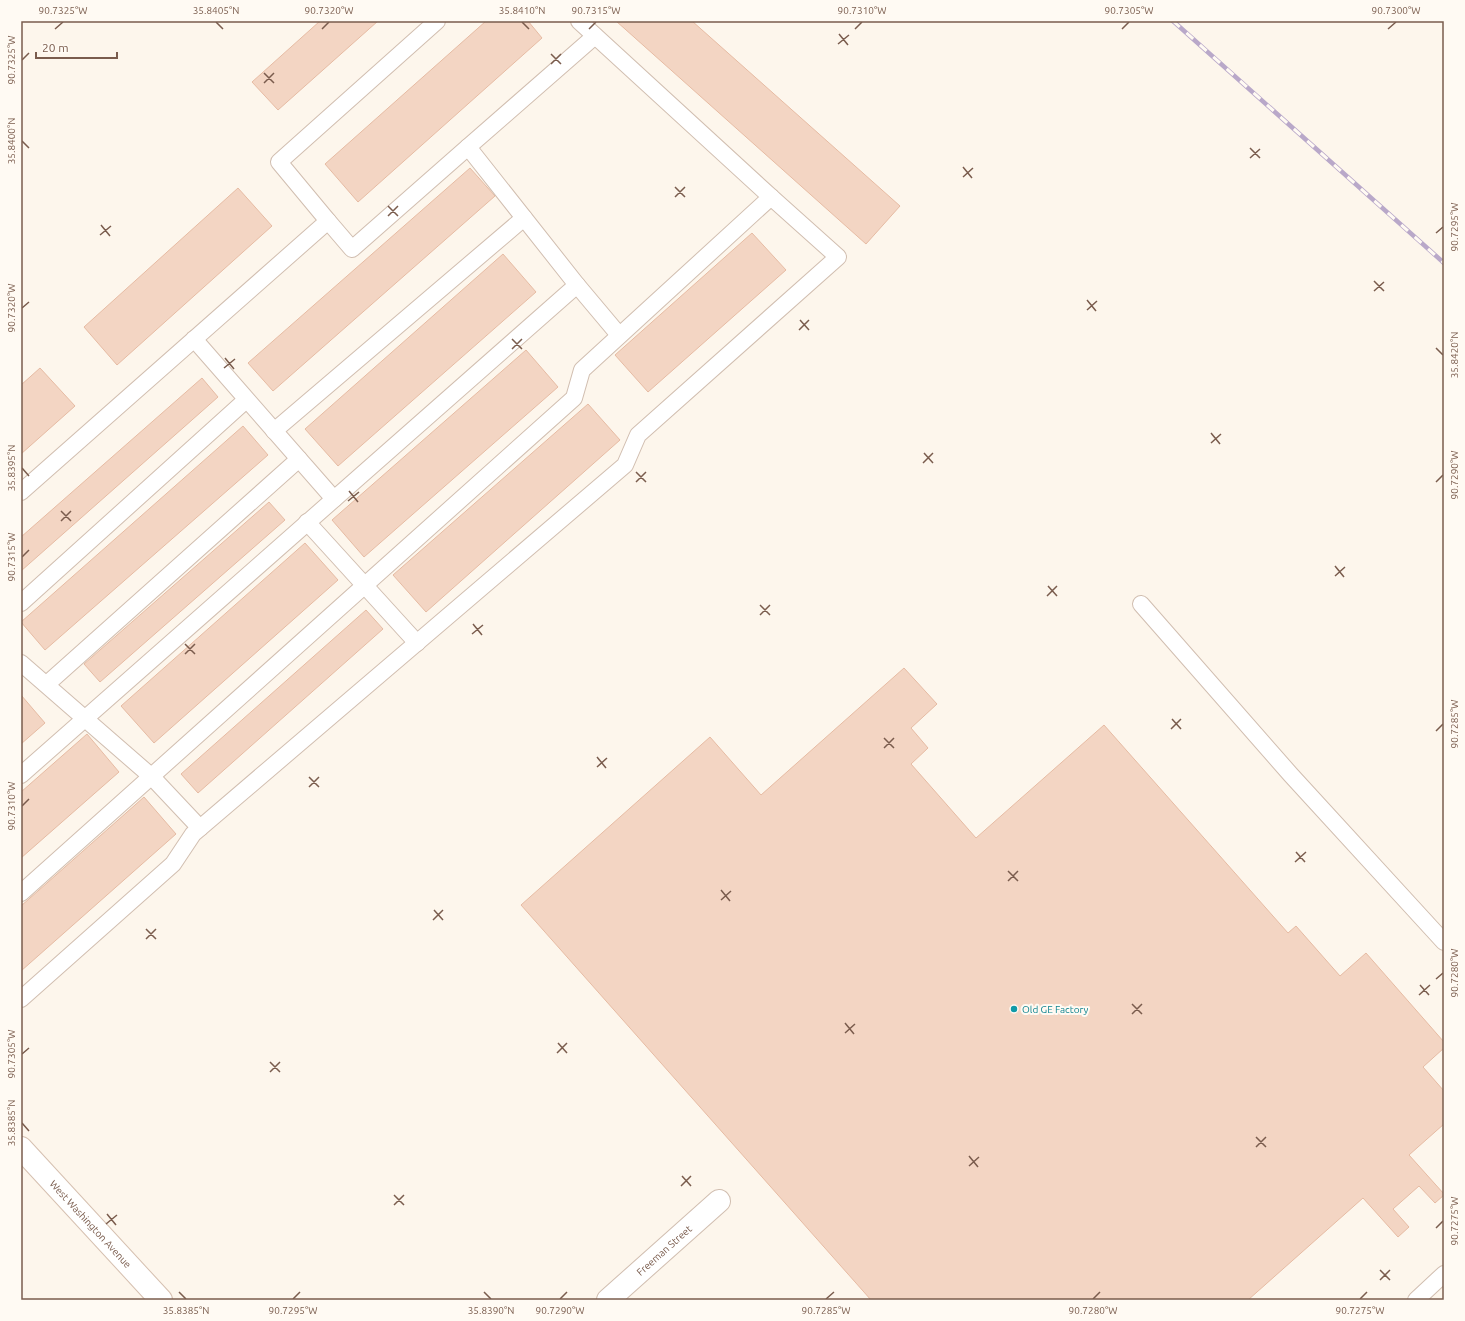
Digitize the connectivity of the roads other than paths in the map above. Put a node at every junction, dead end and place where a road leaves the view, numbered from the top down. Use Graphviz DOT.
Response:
graph roads {
  1 [pos="437,21"];
  2 [pos="579,21"];
  3 [pos="595,36"];
  4 [pos="468,147"];
  5 [pos="771,197"];
  6 [pos="524,218"];
  7 [pos="328,221"];
  8 [pos="577,284"];
  9 [pos="619,335"];
  10 [pos="194,339"];
  11 [pos="246,400"];
  12 [pos="274,431"];
  13 [pos="299,459"];
  14 [pos="21,492"];
  15 [pos="334,499"];
  16 [pos="307,522"];
  17 [pos="365,586"];
  18 [pos="21,603"];
  19 [pos="1141,604"];
  20 [pos="417,643"];
  21 [pos="21,663"];
  22 [pos="47,684"];
  23 [pos="85,718"];
  24 [pos="21,774"];
  25 [pos="152,777"];
  26 [pos="200,828"];
  27 [pos="21,894"];
  28 [pos="1444,942"];
  29 [pos="21,999"];
  30 [pos="21,1148"];
  31 [pos="719,1201"];
  32 [pos="1444,1274"];
  33 [pos="161,1300"];
  34 [pos="608,1300"];
  35 [pos="1416,1300"];
  1 -- 7 [label="lane"];
  2 -- 3 [label="lane"];
  3 -- 4 [label="lane"];
  3 -- 5 [label="lane"];
  4 -- 6 [label="lane"];
  4 -- 7 [label="lane"];
  5 -- 9 [label="lane"];
  5 -- 20 [label="lane"];
  6 -- 8 [label="lane"];
  6 -- 12 [label="lane"];
  7 -- 10 [label="lane"];
  8 -- 9 [label="lane"];
  8 -- 15 [label="lane"];
  9 -- 17 [label="lane"];
  10 -- 11 [label="lane"];
  10 -- 14 [label="lane"];
  11 -- 12 [label="lane"];
  11 -- 18 [label="lane"];
  12 -- 13 [label="lane"];
  13 -- 15 [label="lane"];
  13 -- 22 [label="lane"];
  15 -- 16 [label="lane"];
  16 -- 17 [label="lane"];
  16 -- 23 [label="lane"];
  17 -- 20 [label="lane"];
  17 -- 25 [label="lane"];
  19 -- 28 [label="lane"];
  20 -- 26 [label="lane"];
  21 -- 22 [label="lane"];
  22 -- 23 [label="lane"];
  23 -- 24 [label="lane"];
  23 -- 25 [label="lane"];
  25 -- 26 [label="lane"];
  25 -- 27 [label="lane"];
  26 -- 29 [label="lane"];
  30 -- 33 [label="main road, West Washington Avenue"];
  31 -- 34 [label="main road, Freeman Street"];
  32 -- 35 [label="lane"];
}
